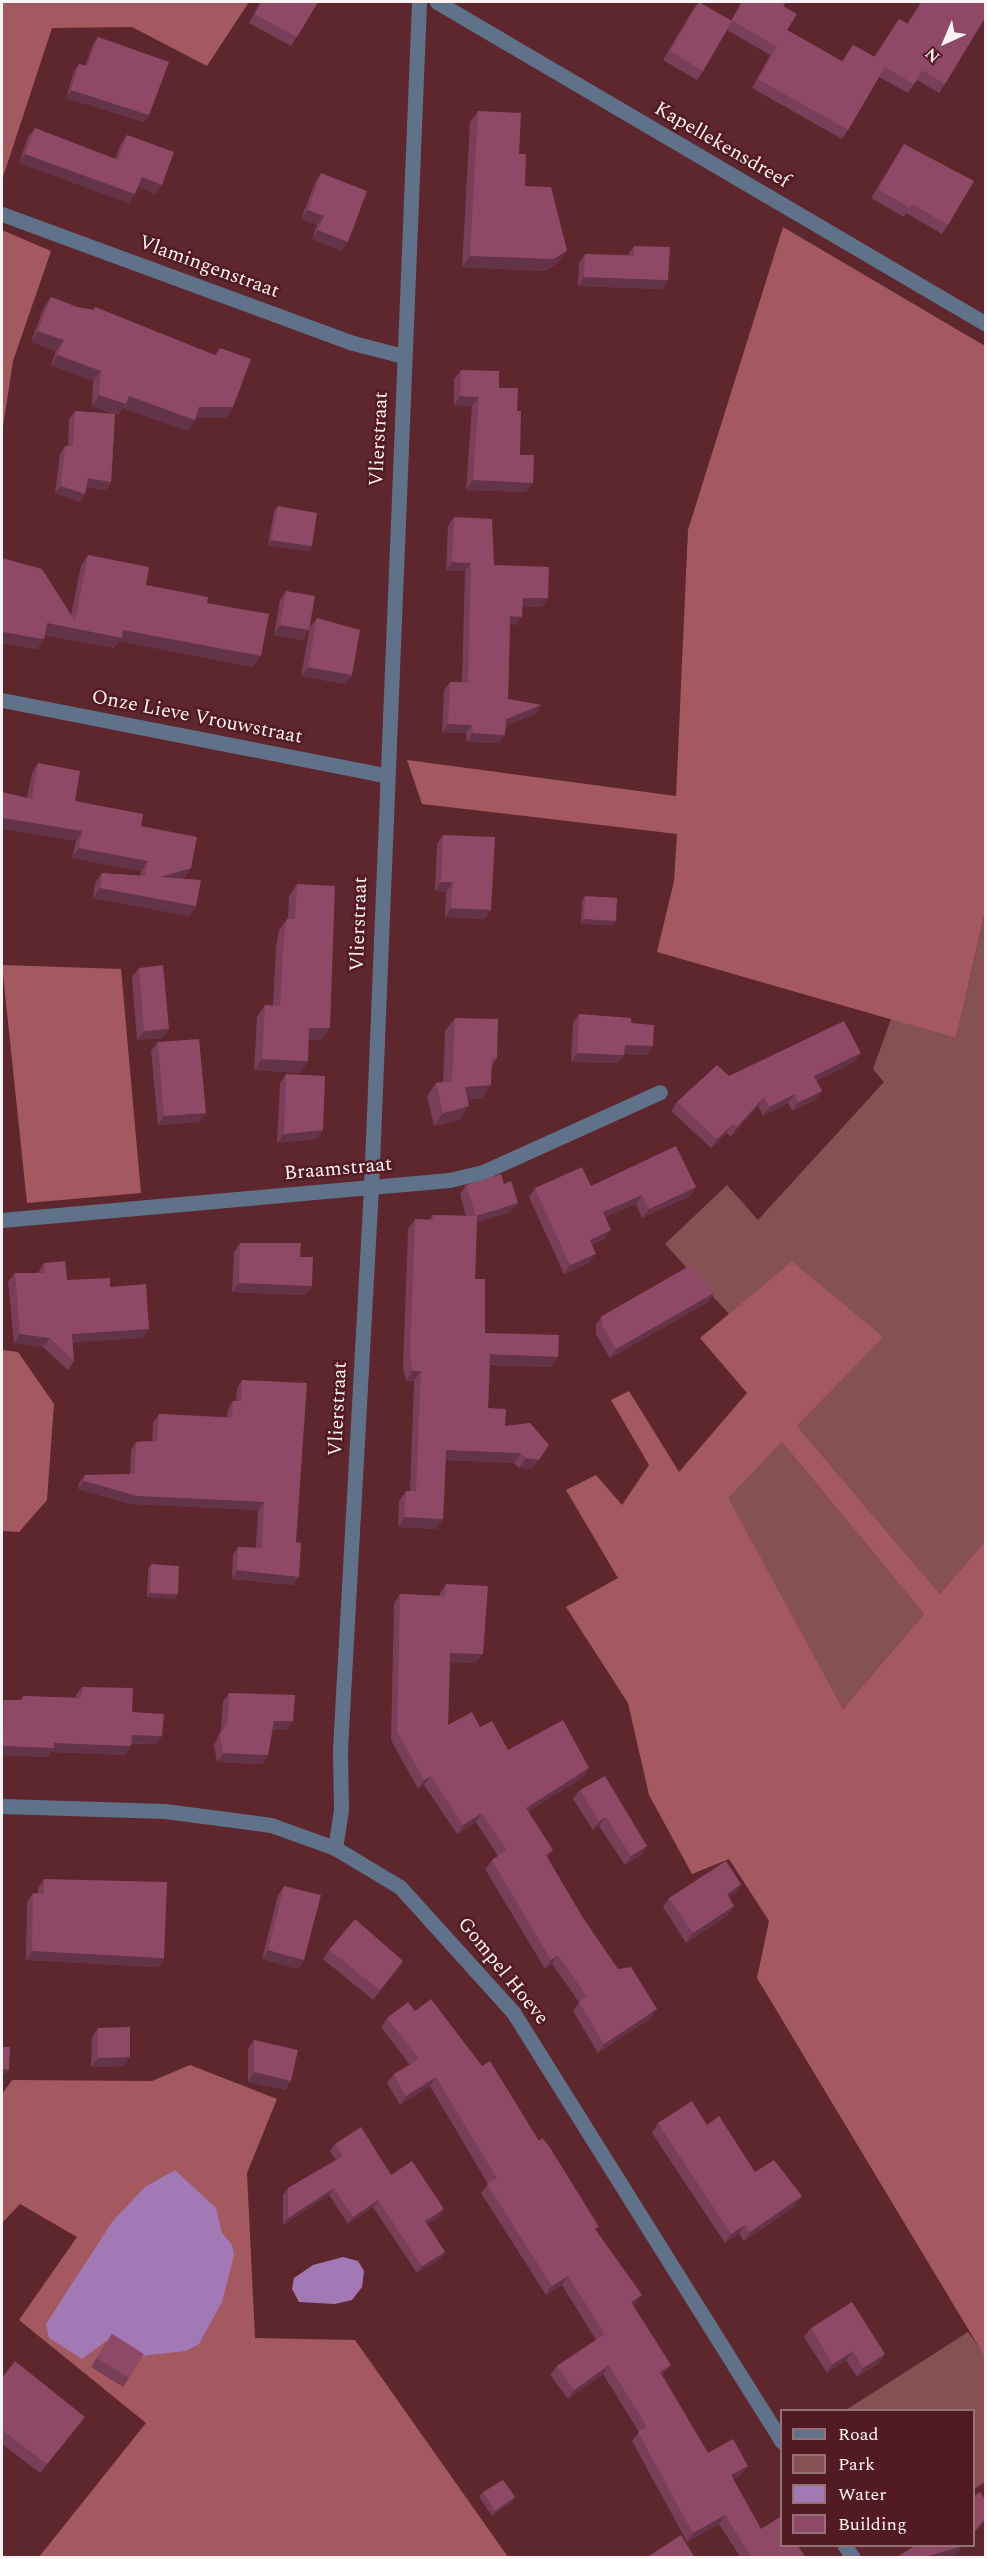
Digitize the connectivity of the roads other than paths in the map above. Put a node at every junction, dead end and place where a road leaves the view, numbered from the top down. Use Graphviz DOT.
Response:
graph roads {
  1 [pos="419,2"];
  2 [pos="437,2"];
  3 [pos="2,213"];
  4 [pos="986,324"];
  5 [pos="403,356"];
  6 [pos="2,700"];
  7 [pos="385,775"];
  8 [pos="660,1092"];
  9 [pos="371,1188"];
  10 [pos="2,1220"];
  11 [pos="2,1806"];
  12 [pos="335,1848"];
  13 [pos="780,2439"];
  1 -- 5 [label="street, Vlierstraat"];
  2 -- 4 [label="street, Kapellekensdreef"];
  3 -- 5 [label="street, Vlamingenstraat"];
  5 -- 7 [label="street, Vlierstraat"];
  6 -- 7 [label="street, Onze Lieve Vrouwstraat"];
  7 -- 9 [label="street, Vlierstraat"];
  8 -- 9 [label="street, Braamstraat"];
  9 -- 10 [label="street, Braamstraat"];
  9 -- 12 [label="street, Vlierstraat"];
  11 -- 12 [label="street, Gompel Hoeve"];
  12 -- 13 [label="street, Gompel Hoeve"];
}
